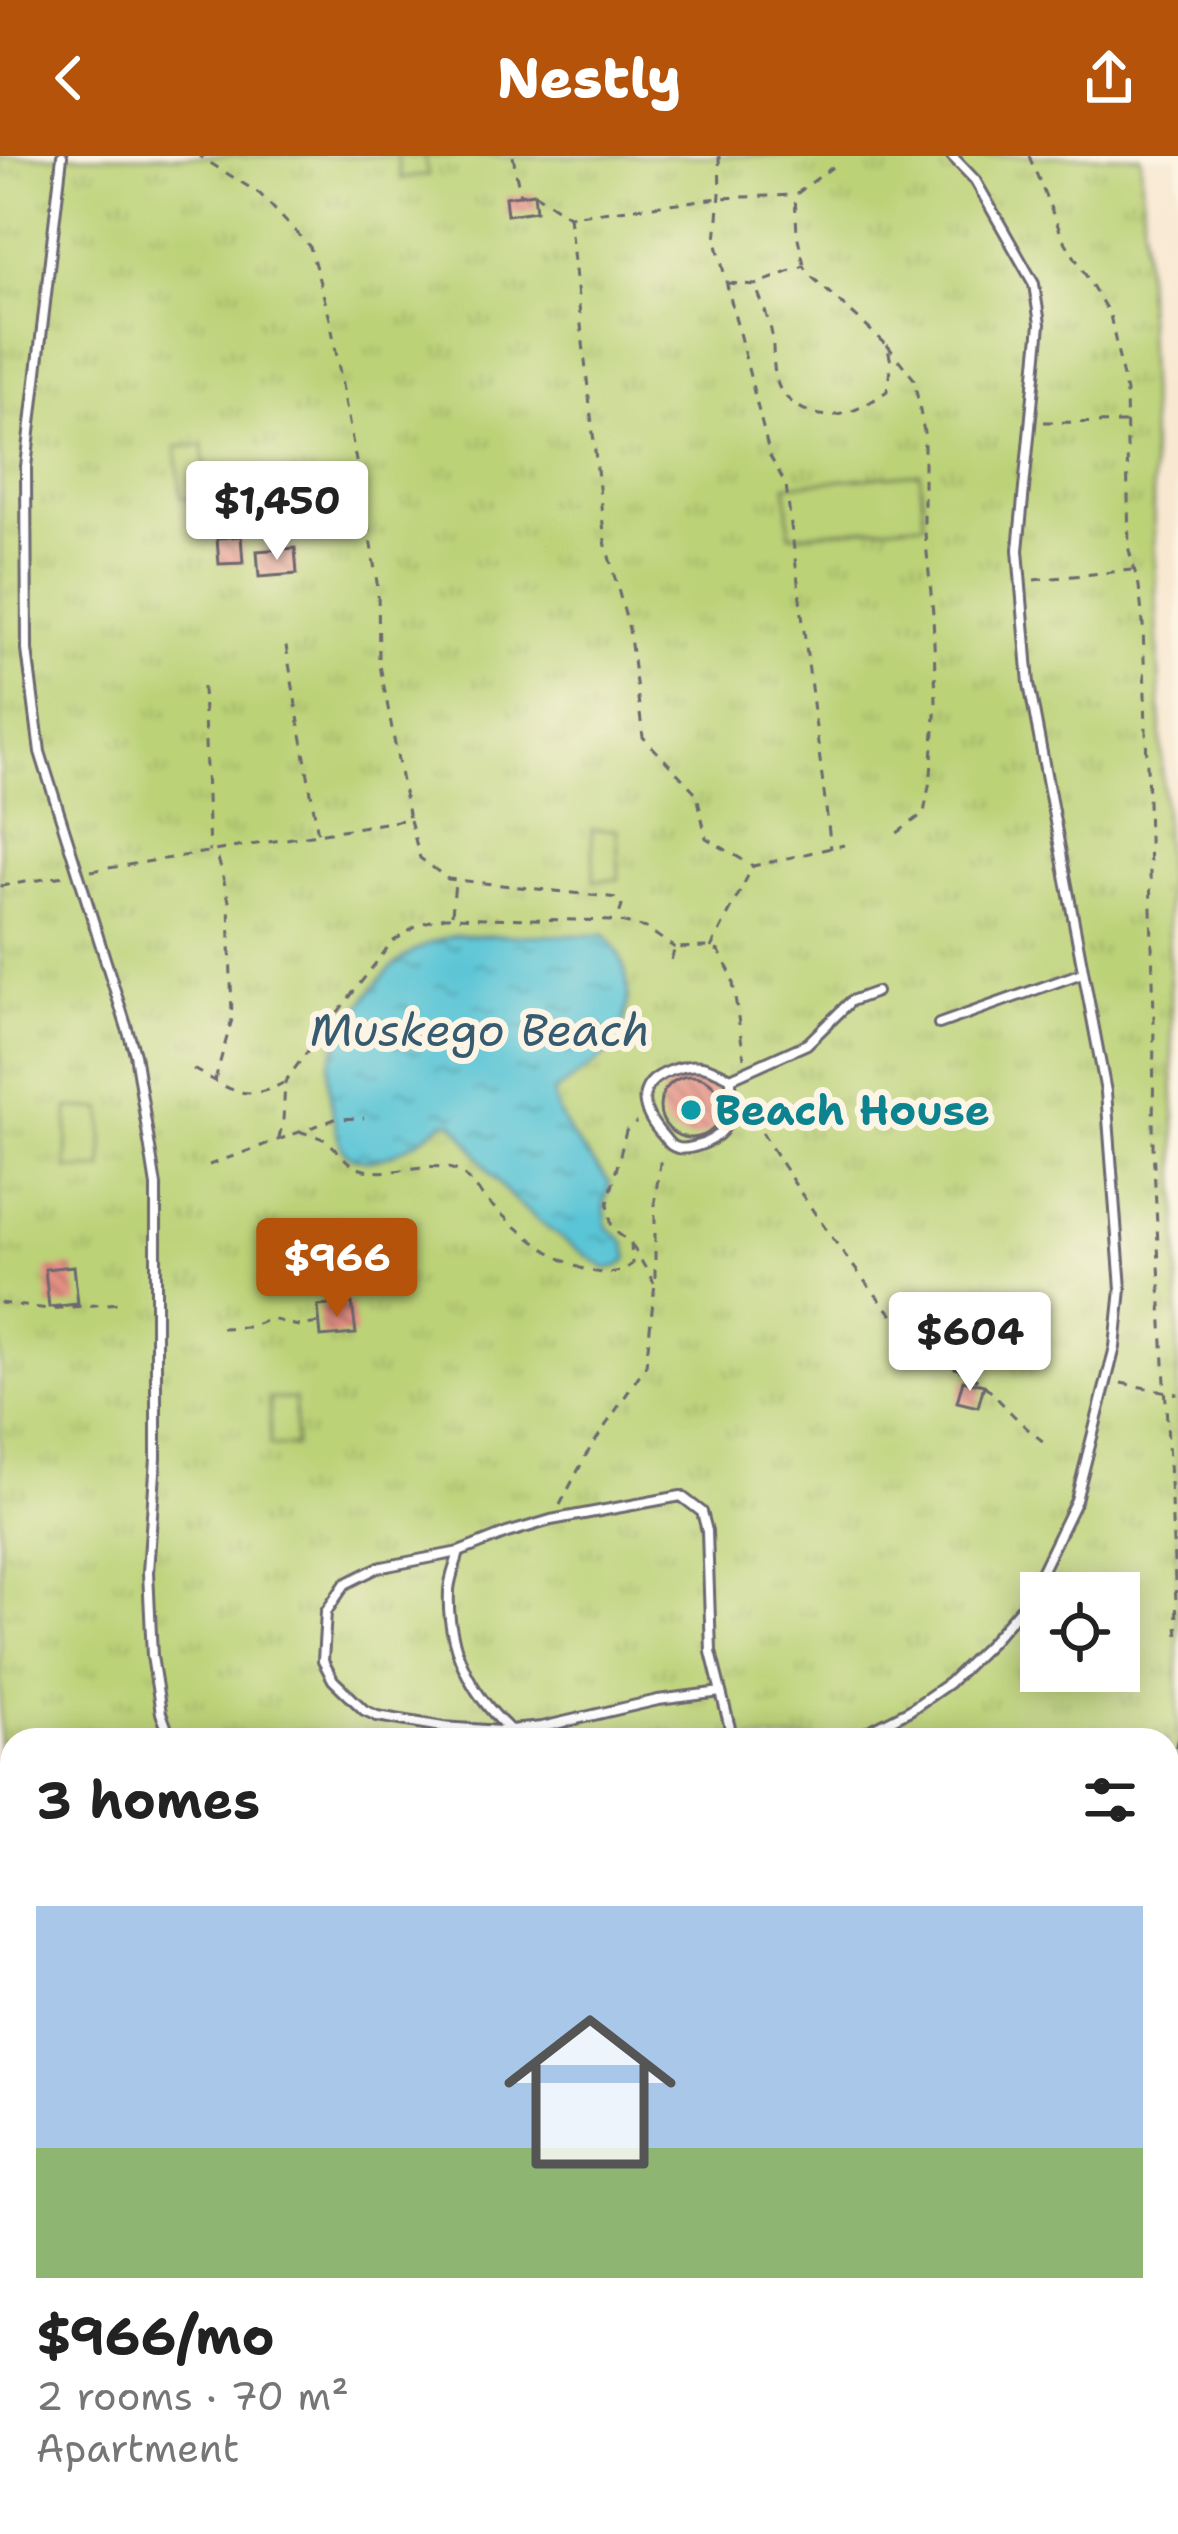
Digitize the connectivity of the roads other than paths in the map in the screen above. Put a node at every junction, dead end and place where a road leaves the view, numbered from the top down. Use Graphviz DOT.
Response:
graph roads {
  1 [pos="62,156"];
  2 [pos="952,156"];
  3 [pos="1082,974"];
  4 [pos="876,992"];
  5 [pos="939,1024"];
  6 [pos="731,1078"];
  7 [pos="459,1552"];
  8 [pos="721,1692"];
  9 [pos="167,1728"];
  10 [pos="476,1728"];
  11 [pos="508,1728"];
  12 [pos="531,1728"];
  13 [pos="730,1728"];
  14 [pos="873,1728"];
  1 -- 9 [label="lane"];
  2 -- 3 [label="lane"];
  3 -- 5 [label="lane"];
  3 -- 14 [label="lane"];
  4 -- 6 [label="lane"];
  6 -- 6 [label="lane"];
  7 -- 8 [label="lane"];
  7 -- 10 [label="lane"];
  7 -- 11 [label="lane"];
  8 -- 12 [label="lane"];
  8 -- 13 [label="lane"];
}
